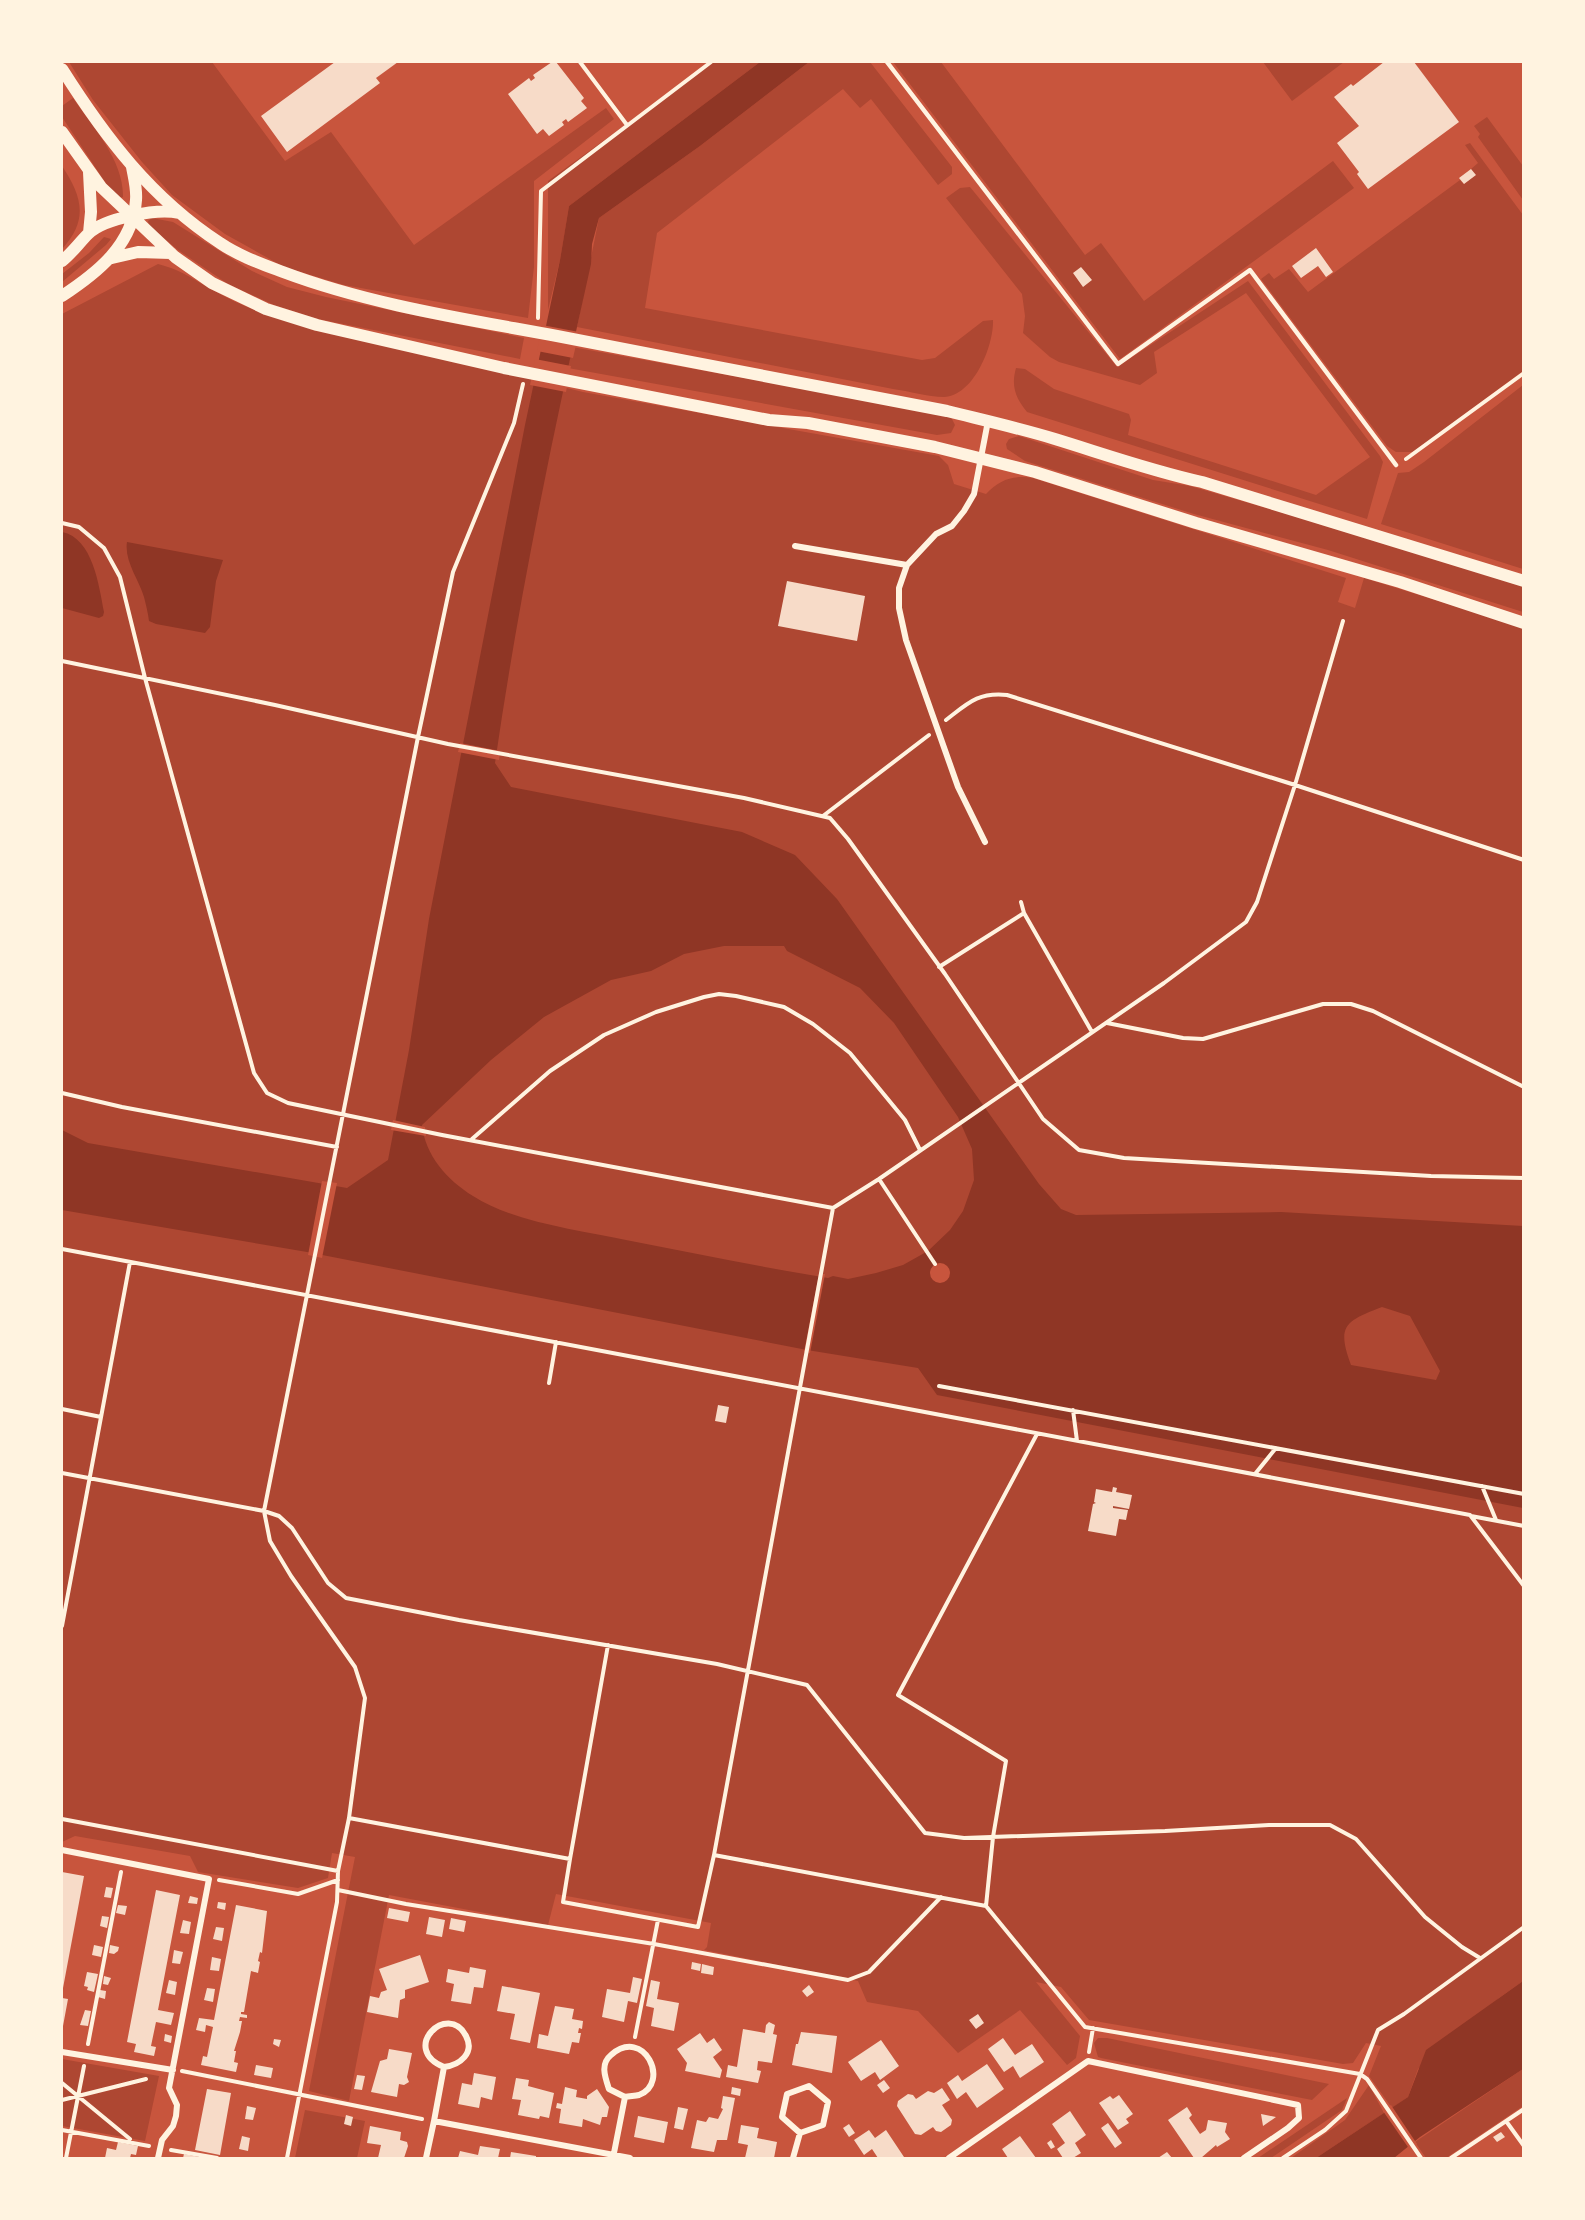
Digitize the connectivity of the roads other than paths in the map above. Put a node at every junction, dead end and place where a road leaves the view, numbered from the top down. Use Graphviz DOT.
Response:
graph roads {
  1 [pos="887,62"];
  2 [pos="62,69"];
  3 [pos="62,132"];
  4 [pos="132,167"];
  5 [pos="89,172"];
  6 [pos="179,213"];
  7 [pos="132,217"];
  8 [pos="89,233"];
  9 [pos="171,253"];
  10 [pos="112,258"];
  11 [pos="62,261"];
  12 [pos="62,296"];
  13 [pos="988,421"];
  14 [pos="981,459"];
  15 [pos="1396,465"];
  16 [pos="795,546"];
  17 [pos="908,565"];
  18 [pos="1524,581"];
  19 [pos="1524,623"];
  20 [pos="985,842"];
  21 [pos="62,1850"];
  22 [pos="62,2052"];
  23 [pos="444,2067"];
  24 [pos="173,2070"];
  25 [pos="625,2097"];
  26 [pos="434,2121"];
  27 [pos="800,2133"];
  28 [pos="613,2157"];
  29 [pos="158,2158"];
  30 [pos="426,2158"];
  31 [pos="630,2158"];
  32 [pos="793,2158"];
  33 [pos="949,2158"];
  34 [pos="1244,2158"];
  1 -- 15 [label="lane"];
  2 -- 4 [label="main road"];
  3 -- 5 [label="main road"];
  4 -- 6 [label="main road"];
  4 -- 7 [label="main road"];
  5 -- 7 [label="main road"];
  5 -- 8 [label="main road"];
  6 -- 7 [label="main road"];
  6 -- 13 [label="main road"];
  7 -- 8 [label="main road"];
  7 -- 9 [label="main road"];
  7 -- 10 [label="main road"];
  8 -- 11 [label="main road"];
  9 -- 10 [label="main road"];
  9 -- 14 [label="main road"];
  10 -- 12 [label="main road"];
  13 -- 14 [label="street"];
  13 -- 18 [label="main road"];
  14 -- 17 [label="street"];
  14 -- 19 [label="main road"];
  16 -- 17 [label="street"];
  17 -- 20 [label="street"];
  21 -- 24 [label="street"];
  22 -- 24 [label="street"];
  23 -- 23 [label="street"];
  23 -- 26 [label="street"];
  24 -- 29 [label="street"];
  25 -- 25 [label="street"];
  25 -- 28 [label="street"];
  26 -- 28 [label="street"];
  26 -- 30 [label="street"];
  27 -- 27 [label="street"];
  27 -- 32 [label="street"];
  28 -- 31 [label="street"];
  33 -- 34 [label="street"];
}
